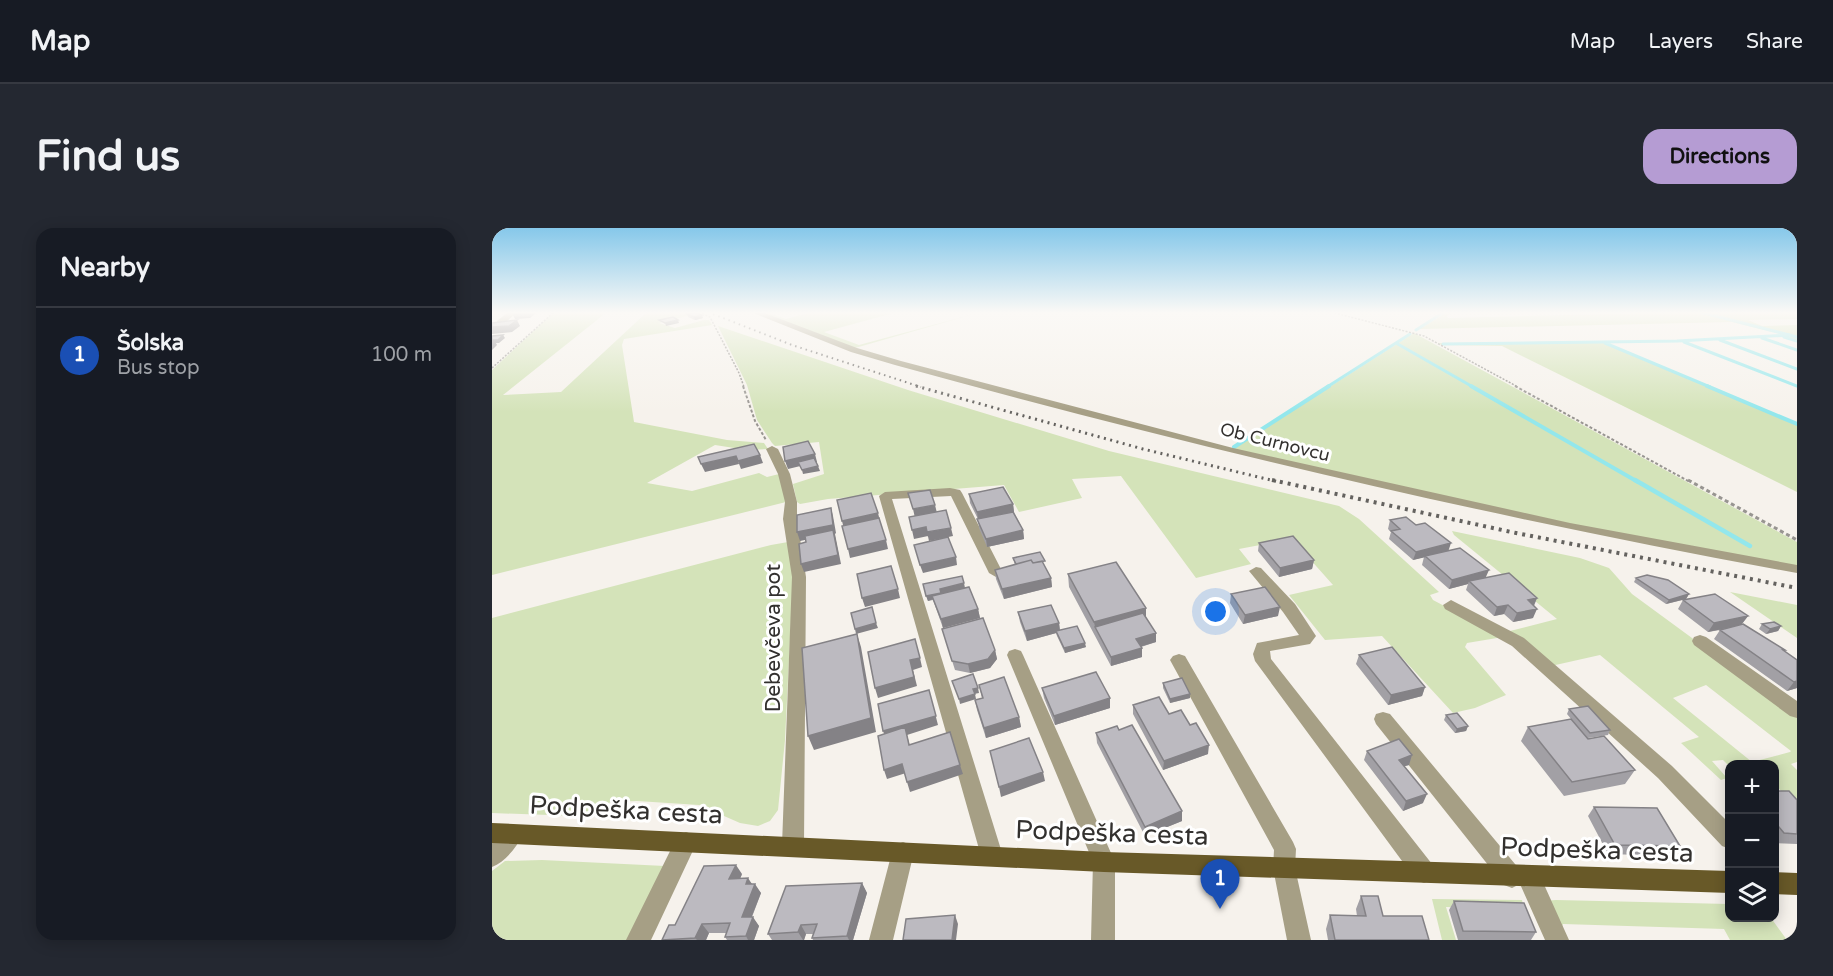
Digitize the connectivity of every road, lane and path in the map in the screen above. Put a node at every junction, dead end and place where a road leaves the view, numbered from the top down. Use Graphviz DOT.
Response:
graph roads {
  1 [pos="517,345"];
  2 [pos="724,345"];
  3 [pos="842,345"];
  4 [pos="1441,345"];
  5 [pos="492,368"];
  6 [pos="772,448"];
  7 [pos="1797,540"];
  8 [pos="1797,569"];
  9 [pos="1256,571"];
  10 [pos="996,573"];
  11 [pos="1451,605"];
  12 [pos="1700,641"];
  13 [pos="1015,656"];
  14 [pos="1179,660"];
  15 [pos="1797,711"];
  16 [pos="1383,719"];
  17 [pos="502,833"];
  18 [pos="1725,834"];
  19 [pos="686,842"];
  20 [pos="793,845"];
  21 [pos="903,852"];
  22 [pos="992,856"];
  23 [pos="492,857"];
  24 [pos="1104,862"];
  25 [pos="1284,868"];
  26 [pos="1424,872"];
  27 [pos="1520,877"];
  28 [pos="1725,882"];
  29 [pos="1779,884"];
  30 [pos="1797,884"];
  31 [pos="638,940"];
  32 [pos="881,940"];
  33 [pos="1103,940"];
  34 [pos="1299,940"];
  35 [pos="1557,940"];
  1 -- 5 [label="path"];
  2 -- 6 [label="path"];
  3 -- 8 [label="street, Ob Curnovcu"];
  4 -- 7 [label="path"];
  6 -- 20 [label="street, Debevčeva pot"];
  9 -- 26 [label="street"];
  10 -- 22 [label="street"];
  11 -- 18 [label="street"];
  12 -- 15 [label="street"];
  13 -- 24 [label="street"];
  14 -- 25 [label="street"];
  16 -- 27 [label="street"];
  17 -- 19 [label="main road, Podpeška cesta"];
  17 -- 23 [label="street"];
  19 -- 20 [label="main road, Podpeška cesta"];
  19 -- 31 [label="street"];
  20 -- 21 [label="main road, Podpeška cesta"];
  21 -- 22 [label="main road, Podpeška cesta"];
  21 -- 32 [label="street"];
  22 -- 24 [label="main road, Podpeška cesta"];
  24 -- 25 [label="main road, Podpeška cesta"];
  24 -- 33 [label="street"];
  25 -- 26 [label="main road, Podpeška cesta"];
  25 -- 34 [label="street"];
  26 -- 27 [label="main road, Podpeška cesta"];
  27 -- 28 [label="main road, Podpeška cesta"];
  27 -- 35 [label="street"];
  29 -- 30 [label="main road"];
}
